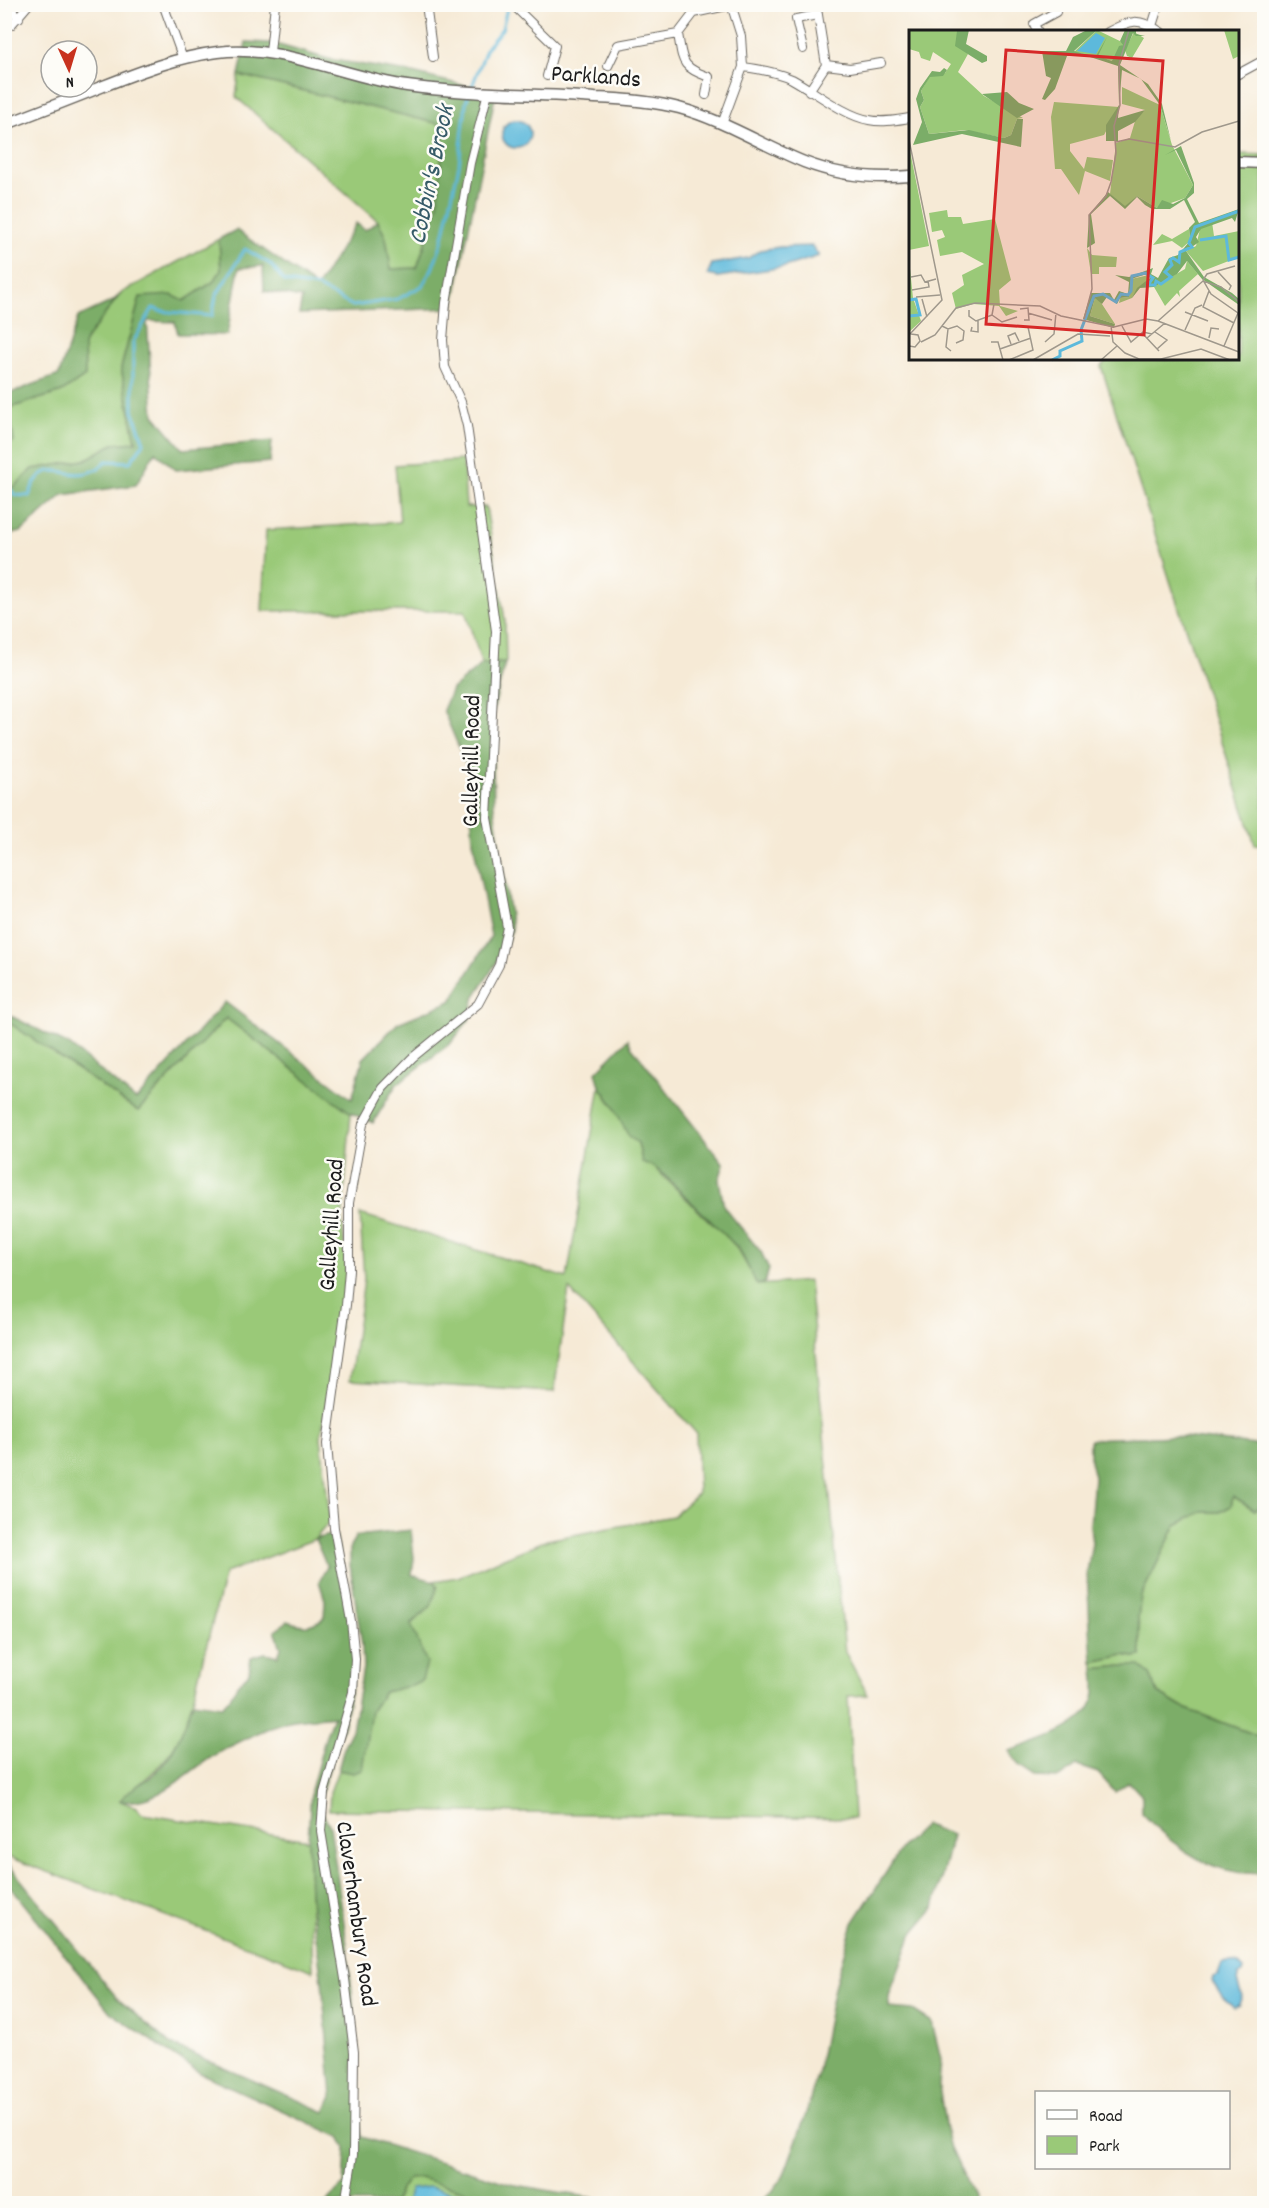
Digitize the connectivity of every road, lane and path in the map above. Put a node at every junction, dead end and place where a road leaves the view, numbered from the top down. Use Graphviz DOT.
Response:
graph roads {
  1 [pos="6,4"];
  2 [pos="29,4"];
  3 [pos="163,4"];
  4 [pos="275,4"];
  5 [pos="426,4"];
  6 [pos="519,4"];
  7 [pos="689,4"];
  8 [pos="816,4"];
  9 [pos="1159,4"];
  10 [pos="731,5"];
  11 [pos="1056,12"];
  12 [pos="694,13"];
  13 [pos="818,15"];
  14 [pos="19,18"];
  15 [pos="1152,26"];
  16 [pos="4,28"];
  17 [pos="1037,30"];
  18 [pos="1112,30"];
  19 [pos="1158,30"];
  20 [pos="678,34"];
  21 [pos="803,49"];
  22 [pos="270,52"];
  23 [pos="433,57"];
  24 [pos="183,59"];
  25 [pos="1264,60"];
  26 [pos="881,63"];
  27 [pos="826,65"];
  28 [pos="608,66"];
  29 [pos="743,67"];
  30 [pos="1239,73"];
  31 [pos="547,76"];
  32 [pos="809,91"];
  33 [pos="488,92"];
  34 [pos="706,95"];
  35 [pos="909,118"];
  36 [pos="722,124"];
  37 [pos="4,125"];
  38 [pos="1239,162"];
  39 [pos="1264,163"];
  40 [pos="909,176"];
  41 [pos="334,1528"];
  42 [pos="345,2204"];
  1 -- 14 [label="street"];
  2 -- 14 [label="street"];
  3 -- 24 [label="street"];
  4 -- 22 [label="street"];
  5 -- 23 [label="street"];
  6 -- 31 [label="street"];
  7 -- 12 [label="street"];
  8 -- 13 [label="street"];
  9 -- 15 [label="street"];
  10 -- 12 [label="street"];
  10 -- 29 [label="street"];
  11 -- 17 [label="street"];
  12 -- 20 [label="street"];
  13 -- 21 [label="street"];
  13 -- 27 [label="street"];
  14 -- 16 [label="street"];
  15 -- 18 [label="street"];
  15 -- 19 [label="street"];
  20 -- 28 [label="street"];
  20 -- 34 [label="street"];
  22 -- 24 [label="street, Parklands"];
  22 -- 33 [label="street, Parklands"];
  24 -- 37 [label="street, Parklands"];
  25 -- 30 [label="street"];
  26 -- 27 [label="street"];
  27 -- 32 [label="street"];
  29 -- 32 [label="street"];
  29 -- 36 [label="street"];
  32 -- 35 [label="street"];
  33 -- 36 [label="street, Parklands"];
  33 -- 41 [label="street, Galleyhill Road"];
  36 -- 40 [label="street, Parklands"];
  38 -- 39 [label="street"];
  41 -- 42 [label="street, Claverhambury Road"];
}
